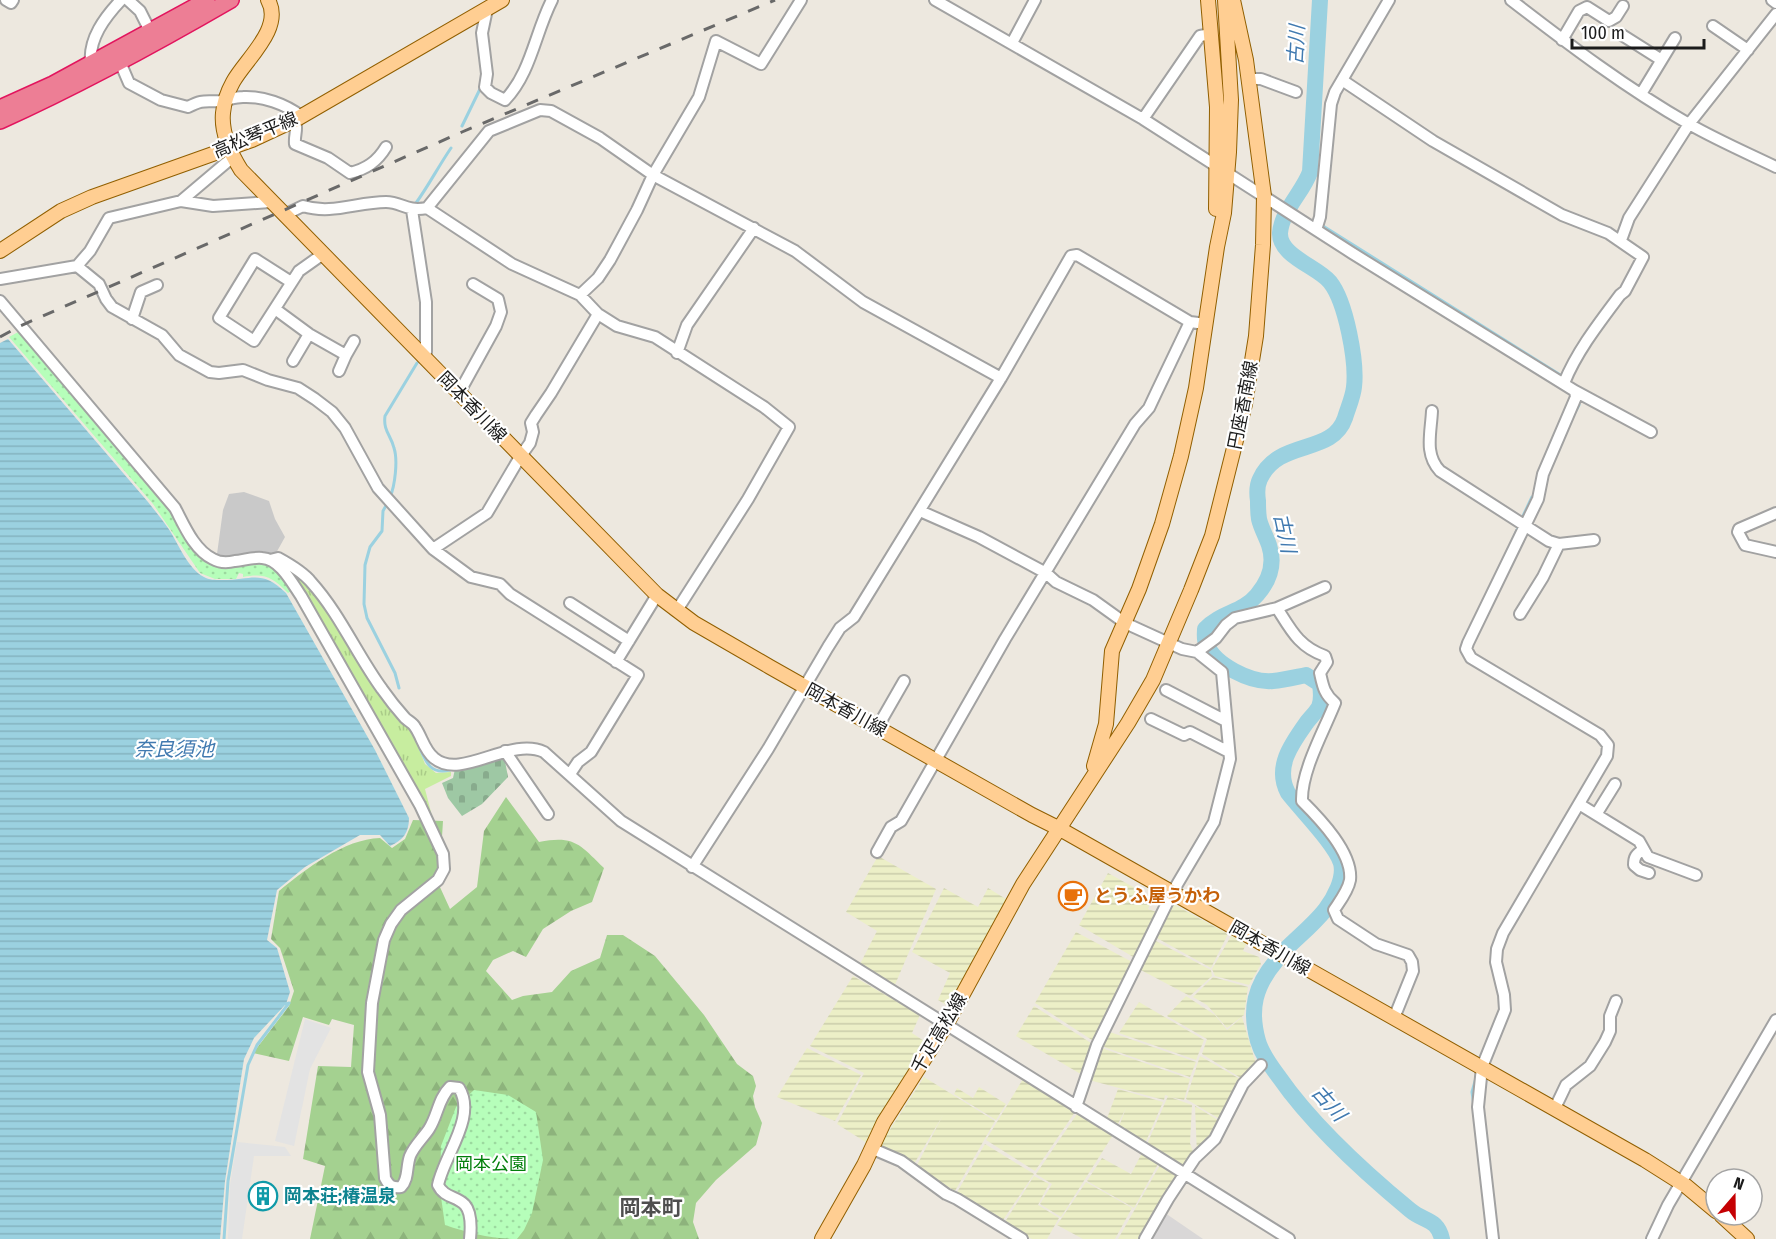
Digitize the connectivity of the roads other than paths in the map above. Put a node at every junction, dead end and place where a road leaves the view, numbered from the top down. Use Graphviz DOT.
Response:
graph roads {
  1 [pos="6,0"];
  2 [pos="13,0"];
  3 [pos="121,0"];
  4 [pos="128,0"];
  5 [pos="207,0"];
  6 [pos="231,0"];
  7 [pos="268,0"];
  8 [pos="502,0"];
  9 [pos="552,0"];
  10 [pos="801,0"];
  11 [pos="935,0"];
  12 [pos="1035,0"];
  13 [pos="1208,0"];
  14 [pos="1220,0"];
  15 [pos="1225,0"];
  16 [pos="1233,0"];
  17 [pos="1243,0"];
  18 [pos="1389,0"];
  19 [pos="1772,0"];
  20 [pos="1513,1"];
  21 [pos="1776,3"];
  22 [pos="1623,6"];
  23 [pos="487,9"];
  24 [pos="1776,15"];
  25 [pos="1713,26"];
  26 [pos="150,31"];
  27 [pos="1211,34"];
  28 [pos="1622,35"];
  29 [pos="1675,38"];
  30 [pos="1228,39"];
  31 [pos="1562,39"];
  32 [pos="1012,43"];
  33 [pos="1748,50"];
  34 [pos="1660,59"];
  35 [pos="1246,60"];
  36 [pos="120,62"];
  37 [pos="91,63"];
  38 [pos="1248,79"];
  39 [pos="1342,80"];
  40 [pos="1296,92"];
  41 [pos="1641,94"];
  42 [pos="226,100"];
  43 [pos="0,108"];
  44 [pos="298,118"];
  45 [pos="1143,119"];
  46 [pos="0,121"];
  47 [pos="1689,124"];
  48 [pos="386,147"];
  49 [pos="231,153"];
  50 [pos="1776,167"];
  51 [pos="1222,170"];
  52 [pos="653,176"];
  53 [pos="1264,196"];
  54 [pos="181,201"];
  55 [pos="270,202"];
  56 [pos="427,208"];
  57 [pos="412,210"];
  58 [pos="284,215"];
  59 [pos="754,228"];
  60 [pos="1316,230"];
  61 [pos="1621,240"];
  62 [pos="0,251"];
  63 [pos="323,254"];
  64 [pos="77,266"];
  65 [pos="0,279"];
  66 [pos="291,282"];
  67 [pos="473,284"];
  68 [pos="157,285"];
  69 [pos="580,295"];
  70 [pos="0,301"];
  71 [pos="275,309"];
  72 [pos="597,314"];
  73 [pos="132,319"];
  74 [pos="1190,322"];
  75 [pos="1206,324"];
  76 [pos="309,334"];
  77 [pos="354,341"];
  78 [pos="677,353"];
  79 [pos="345,355"];
  80 [pos="423,357"];
  81 [pos="293,361"];
  82 [pos="339,371"];
  83 [pos="1000,378"];
  84 [pos="1564,383"];
  85 [pos="1575,391"];
  86 [pos="459,393"];
  87 [pos="1432,411"];
  88 [pos="1651,432"];
  89 [pos="520,457"];
  90 [pos="920,511"];
  91 [pos="1776,513"];
  92 [pos="1524,526"];
  93 [pos="1594,540"];
  94 [pos="1559,543"];
  95 [pos="433,549"];
  96 [pos="1776,552"];
  97 [pos="270,560"];
  98 [pos="1046,573"];
  99 [pos="1325,587"];
  100 [pos="657,595"];
  101 [pos="570,603"];
  102 [pos="1277,608"];
  103 [pos="675,610"];
  104 [pos="1520,614"];
  105 [pos="1125,623"];
  106 [pos="629,641"];
  107 [pos="1169,644"];
  108 [pos="1203,647"];
  109 [pos="616,662"];
  110 [pos="904,681"];
  111 [pos="805,687"];
  112 [pos="1166,690"];
  113 [pos="1151,719"];
  114 [pos="1226,721"];
  115 [pos="877,728"];
  116 [pos="505,751"];
  117 [pos="1229,752"];
  118 [pos="935,761"];
  119 [pos="570,774"];
  120 [pos="1090,780"];
  121 [pos="1616,784"];
  122 [pos="1579,804"];
  123 [pos="1597,813"];
  124 [pos="548,814"];
  125 [pos="1060,829"];
  126 [pos="1643,850"];
  127 [pos="877,852"];
  128 [pos="692,867"];
  129 [pos="1649,873"];
  130 [pos="1696,875"];
  131 [pos="1172,893"];
  132 [pos="1616,1002"];
  133 [pos="1394,1018"];
  134 [pos="1776,1020"];
  135 [pos="946,1025"];
  136 [pos="1261,1065"];
  137 [pos="1482,1067"];
  138 [pos="1076,1107"];
  139 [pos="1555,1108"];
  140 [pos="873,1149"];
  141 [pos="1185,1175"];
  142 [pos="1681,1183"];
  143 [pos="1704,1201"];
  144 [pos="1734,1227"];
  145 [pos="470,1239"];
  146 [pos="822,1239"];
  147 [pos="1022,1239"];
  148 [pos="1145,1239"];
  149 [pos="1289,1239"];
  150 [pos="1493,1239"];
  151 [pos="1652,1239"];
  152 [pos="1747,1239"];
  1 -- 2 [label="street"];
  3 -- 37 [label="street"];
  4 -- 26 [label="street"];
  5 -- 26 [label="highway"];
  6 -- 36 [label="highway"];
  7 -- 42 [label="main road, 岡本香川線"];
  8 -- 23 [label="main road, 高松琴平線"];
  9 -- 23 [label="street"];
  10 -- 52 [label="street"];
  11 -- 32 [label="street"];
  12 -- 32 [label="street"];
  13 -- 27 [label="main road"];
  14 -- 30 [label="main road"];
  15 -- 30 [label="main road"];
  16 -- 35 [label="main road, 円座香南線"];
  17 -- 35 [label="main road"];
  18 -- 39 [label="street"];
  19 -- 21 [label="street"];
  20 -- 31 [label="street"];
  22 -- 31 [label="street"];
  23 -- 44 [label="main road, 高松琴平線"];
  24 -- 33 [label="street"];
  25 -- 33 [label="street"];
  26 -- 37 [label="highway"];
  27 -- 45 [label="street"];
  27 -- 51 [label="main road"];
  28 -- 34 [label="street"];
  29 -- 34 [label="street"];
  30 -- 51 [label="main road"];
  31 -- 41 [label="street"];
  32 -- 45 [label="street"];
  33 -- 47 [label="street"];
  34 -- 41 [label="street"];
  35 -- 38 [label="main road, 円座香南線"];
  36 -- 42 [label="street"];
  36 -- 46 [label="highway"];
  37 -- 43 [label="highway"];
  38 -- 40 [label="street"];
  38 -- 53 [label="main road, 円座香南線"];
  39 -- 60 [label="street"];
  39 -- 61 [label="street"];
  41 -- 47 [label="street"];
  42 -- 44 [label="street"];
  42 -- 49 [label="main road, 岡本香川線"];
  44 -- 48 [label="street"];
  44 -- 49 [label="main road, 高松琴平線"];
  45 -- 51 [label="street"];
  47 -- 50 [label="street"];
  47 -- 61 [label="street"];
  49 -- 54 [label="street"];
  49 -- 55 [label="main road, 岡本香川線"];
  49 -- 62 [label="main road, 高松琴平線"];
  51 -- 53 [label="street"];
  51 -- 75 [label="main road, 円座香南線"];
  52 -- 56 [label="street"];
  52 -- 59 [label="street"];
  52 -- 69 [label="street"];
  53 -- 60 [label="street"];
  53 -- 107 [label="main road, 円座香南線"];
  54 -- 55 [label="street"];
  54 -- 64 [label="street"];
  55 -- 58 [label="main road, 岡本香川線"];
  56 -- 57 [label="street"];
  56 -- 69 [label="street"];
  57 -- 58 [label="street"];
  57 -- 80 [label="street"];
  58 -- 63 [label="main road, 岡本香川線"];
  59 -- 78 [label="street"];
  59 -- 83 [label="street"];
  60 -- 84 [label="street"];
  61 -- 84 [label="street"];
  63 -- 66 [label="street"];
  63 -- 80 [label="main road, 岡本香川線"];
  64 -- 65 [label="street"];
  64 -- 73 [label="street"];
  66 -- 71 [label="street"];
  66 -- 71 [label="street"];
  67 -- 86 [label="street"];
  68 -- 73 [label="street"];
  69 -- 72 [label="street"];
  70 -- 97 [label="street"];
  71 -- 76 [label="street"];
  72 -- 78 [label="street"];
  72 -- 89 [label="street"];
  73 -- 95 [label="street"];
  74 -- 75 [label="street"];
  74 -- 83 [label="street"];
  74 -- 98 [label="street"];
  75 -- 105 [label="main road, 円座香南線"];
  76 -- 79 [label="street"];
  76 -- 81 [label="street"];
  77 -- 79 [label="street"];
  78 -- 103 [label="street"];
  79 -- 82 [label="street"];
  80 -- 86 [label="main road, 岡本香川線"];
  83 -- 90 [label="street"];
  84 -- 85 [label="street"];
  85 -- 88 [label="street"];
  85 -- 92 [label="street"];
  86 -- 89 [label="main road, 岡本香川線"];
  87 -- 92 [label="street"];
  89 -- 95 [label="street"];
  89 -- 100 [label="main road, 岡本香川線"];
  90 -- 98 [label="street"];
  90 -- 111 [label="street"];
  91 -- 96 [label="street"];
  92 -- 94 [label="street"];
  92 -- 122 [label="street"];
  93 -- 94 [label="street"];
  94 -- 104 [label="street"];
  95 -- 109 [label="street"];
  97 -- 116 [label="street"];
  97 -- 145 [label="street"];
  98 -- 105 [label="street"];
  98 -- 118 [label="street"];
  99 -- 102 [label="street"];
  100 -- 103 [label="main road, 岡本香川線"];
  100 -- 106 [label="street"];
  101 -- 106 [label="street"];
  102 -- 108 [label="street"];
  102 -- 133 [label="street"];
  103 -- 111 [label="main road, 岡本香川線"];
  105 -- 107 [label="street"];
  105 -- 120 [label="main road, 円座香南線"];
  106 -- 109 [label="street"];
  107 -- 108 [label="street"];
  107 -- 120 [label="main road, 円座香南線"];
  108 -- 114 [label="street"];
  109 -- 119 [label="street"];
  110 -- 115 [label="street"];
  111 -- 115 [label="main road, 岡本香川線"];
  111 -- 128 [label="street"];
  112 -- 114 [label="street"];
  113 -- 117 [label="street"];
  114 -- 117 [label="street"];
  115 -- 118 [label="main road, 岡本香川線"];
  116 -- 119 [label="street"];
  116 -- 124 [label="street"];
  117 -- 131 [label="street"];
  118 -- 125 [label="main road, 岡本香川線"];
  118 -- 127 [label="street"];
  119 -- 128 [label="street"];
  120 -- 125 [label="main road, 円座香南線"];
  121 -- 123 [label="street"];
  122 -- 123 [label="street"];
  122 -- 137 [label="street"];
  123 -- 126 [label="street"];
  125 -- 131 [label="main road, 岡本香川線"];
  125 -- 135 [label="main road, 千疋高松線"];
  126 -- 129 [label="street"];
  126 -- 130 [label="street"];
  128 -- 135 [label="street"];
  131 -- 133 [label="main road, 岡本香川線"];
  131 -- 138 [label="street"];
  132 -- 139 [label="street"];
  133 -- 137 [label="main road, 岡本香川線"];
  134 -- 142 [label="street"];
  135 -- 138 [label="street"];
  135 -- 140 [label="main road, 千疋高松線"];
  136 -- 141 [label="street"];
  137 -- 139 [label="main road, 岡本香川線"];
  137 -- 150 [label="street"];
  138 -- 141 [label="street"];
  139 -- 142 [label="main road, 岡本香川線"];
  140 -- 146 [label="main road, 千疋高松線"];
  140 -- 147 [label="street"];
  141 -- 148 [label="street"];
  141 -- 149 [label="street"];
  142 -- 143 [label="main road, 岡本香川線"];
  142 -- 151 [label="street"];
  144 -- 152 [label="main road"];
}
